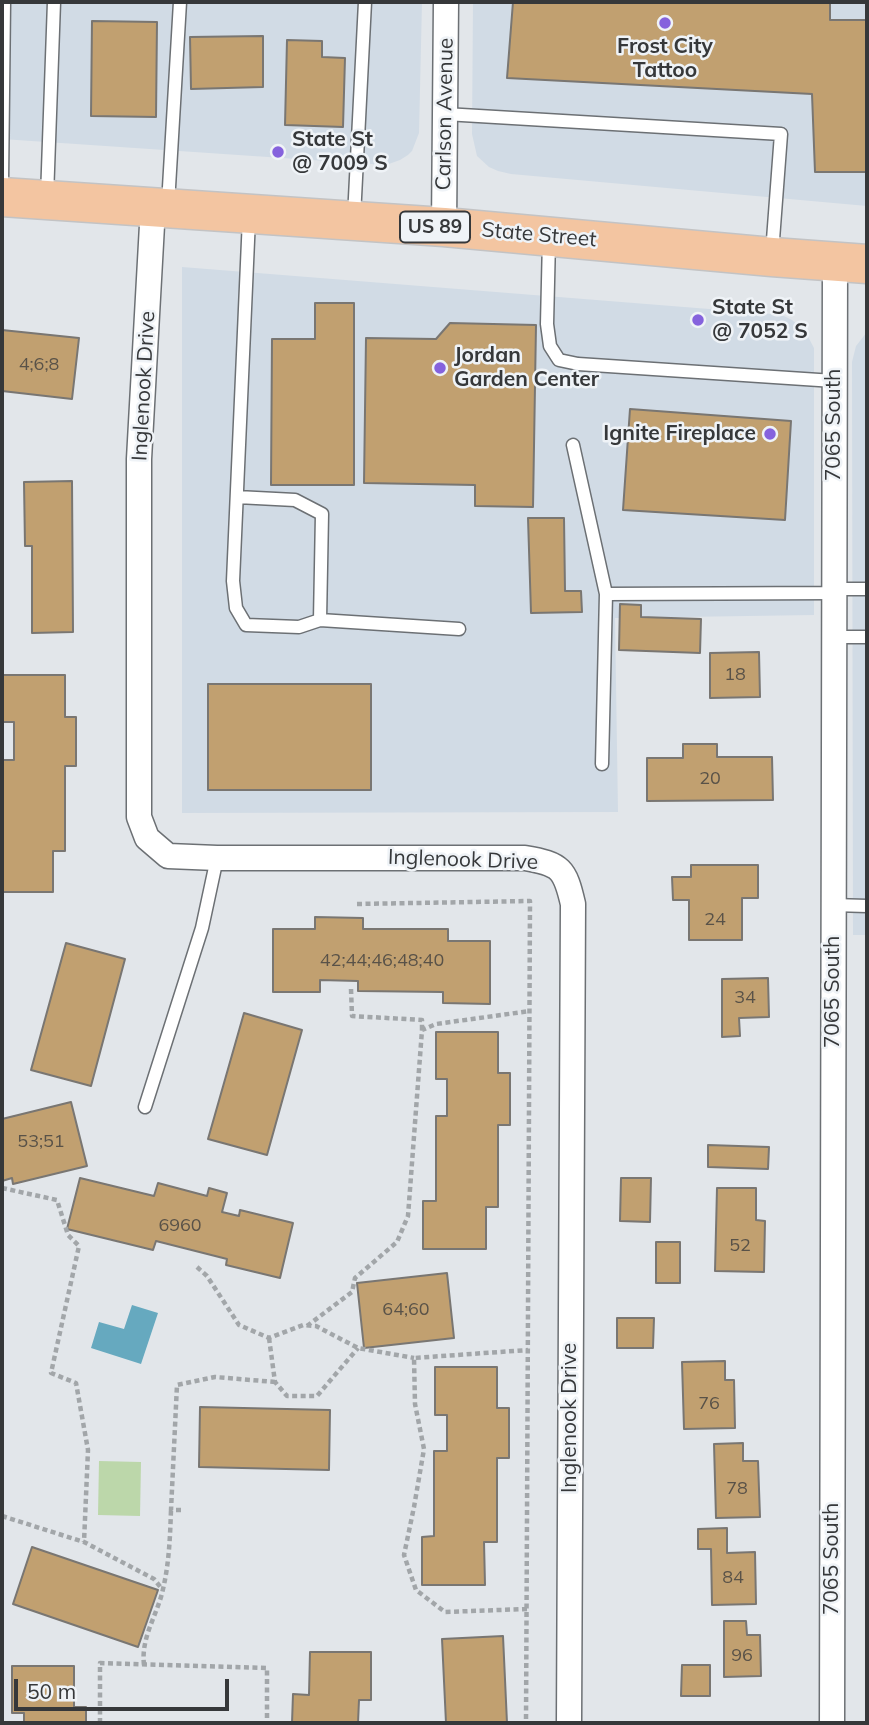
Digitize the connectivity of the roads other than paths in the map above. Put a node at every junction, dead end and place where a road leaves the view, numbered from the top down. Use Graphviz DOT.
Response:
graph roads {
  1 [pos="4,2"];
  2 [pos="54,2"];
  3 [pos="180,2"];
  4 [pos="365,2"];
  5 [pos="446,2"];
  6 [pos="445,114"];
  7 [pos="2,182"];
  8 [pos="2,197"];
  9 [pos="47,200"];
  10 [pos="161,208"];
  11 [pos="249,214"];
  12 [pos="354,221"];
  13 [pos="444,227"];
  14 [pos="549,236"];
  15 [pos="772,257"];
  16 [pos="851,262"];
  17 [pos="834,381"];
  18 [pos="573,445"];
  19 [pos="237,497"];
  20 [pos="867,589"];
  21 [pos="834,591"];
  22 [pos="606,594"];
  23 [pos="320,620"];
  24 [pos="459,629"];
  25 [pos="834,637"];
  26 [pos="867,637"];
  27 [pos="602,764"];
  28 [pos="217,858"];
  29 [pos="833,905"];
  30 [pos="867,906"];
  31 [pos="145,1107"];
  32 [pos="569,1723"];
  33 [pos="832,1723"];
  1 -- 7 [label="lane"];
  2 -- 9 [label="lane"];
  3 -- 10 [label="lane"];
  4 -- 12 [label="lane"];
  5 -- 6 [label="street, Carlson Avenue"];
  6 -- 13 [label="street, Carlson Avenue"];
  6 -- 15 [label="lane"];
  8 -- 9 [label="main road, State Street / US 89"];
  9 -- 10 [label="main road, State Street / US 89"];
  10 -- 11 [label="main road, State Street / US 89"];
  10 -- 28 [label="street, Inglenook Drive"];
  11 -- 12 [label="main road, State Street / US 89"];
  11 -- 19 [label="lane"];
  12 -- 13 [label="main road, State Street / US 89"];
  13 -- 14 [label="main road, State Street / US 89"];
  14 -- 15 [label="main road, State Street / US 89"];
  14 -- 17 [label="lane"];
  15 -- 16 [label="main road, State Street / US 89"];
  16 -- 17 [label="street, 7065 South"];
  17 -- 21 [label="street, 7065 South"];
  18 -- 22 [label="lane"];
  19 -- 23 [label="lane"];
  19 -- 23 [label="lane"];
  20 -- 21 [label="lane"];
  21 -- 22 [label="lane"];
  21 -- 25 [label="street, 7065 South"];
  22 -- 27 [label="lane"];
  23 -- 24 [label="lane"];
  25 -- 26 [label="lane"];
  25 -- 29 [label="street, 7065 South"];
  28 -- 31 [label="lane"];
  28 -- 32 [label="street, Inglenook Drive"];
  29 -- 30 [label="lane"];
  29 -- 33 [label="street, 7065 South"];
}
